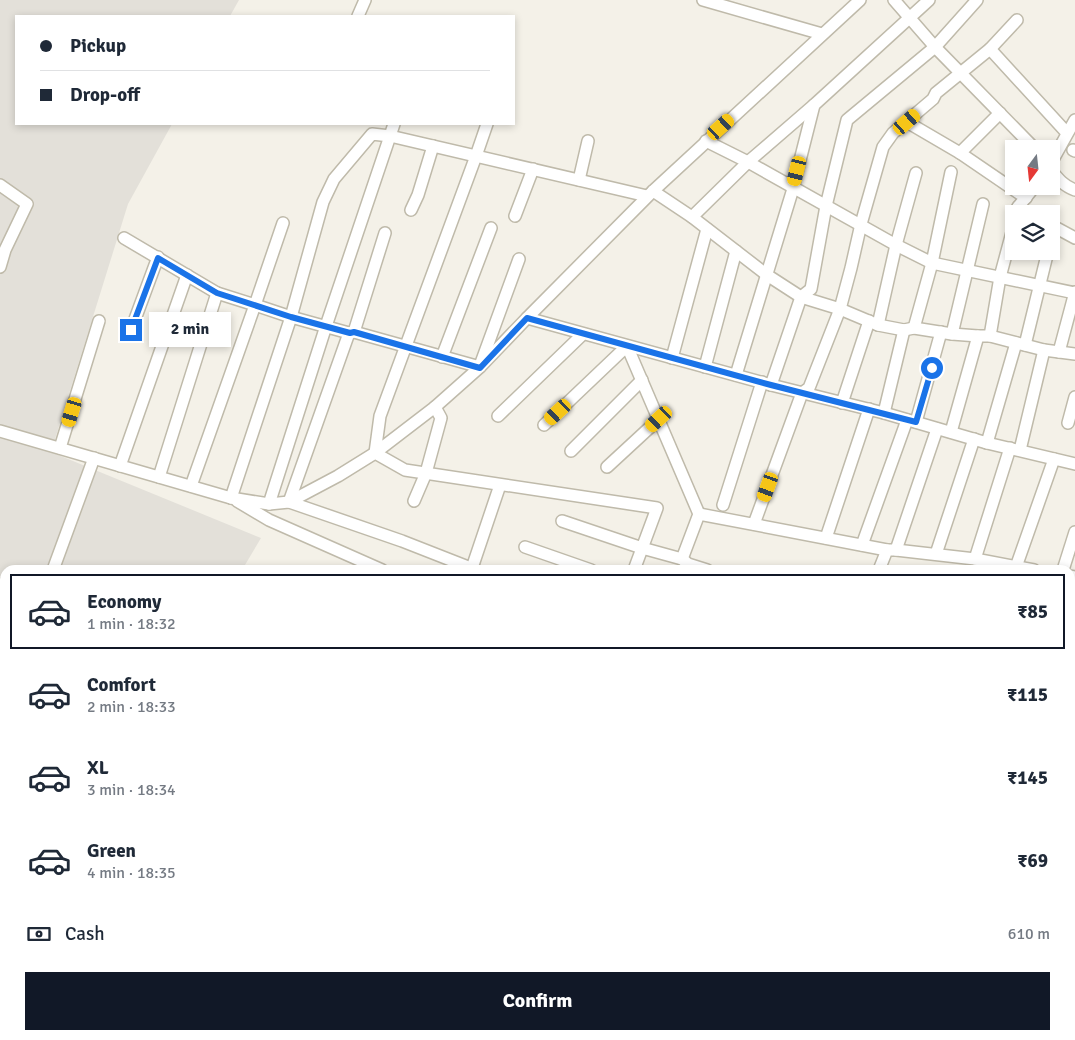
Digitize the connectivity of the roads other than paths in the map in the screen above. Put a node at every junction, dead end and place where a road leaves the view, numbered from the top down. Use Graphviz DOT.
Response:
graph roads {
  1 [pos="365,0"];
  2 [pos="703,0"];
  3 [pos="894,0"];
  4 [pos="929,0"];
  5 [pos="977,0"];
  6 [pos="853,1"];
  7 [pos="358,15"];
  8 [pos="909,18"];
  9 [pos="1016,20"];
  10 [pos="822,34"];
  11 [pos="935,47"];
  12 [pos="990,49"];
  13 [pos="961,74"];
  14 [pos="814,105"];
  15 [pos="1000,112"];
  16 [pos="1075,120"];
  17 [pos="907,122"];
  18 [pos="394,125"];
  19 [pos="487,125"];
  20 [pos="1067,133"];
  21 [pos="390,136"];
  22 [pos="1026,140"];
  23 [pos="588,141"];
  24 [pos="706,141"];
  25 [pos="433,146"];
  26 [pos="1060,146"];
  27 [pos="960,153"];
  28 [pos="476,156"];
  29 [pos="748,162"];
  30 [pos="533,169"];
  31 [pos="951,172"];
  32 [pos="916,173"];
  33 [pos="579,180"];
  34 [pos="1060,181"];
  35 [pos="0,185"];
  36 [pos="793,188"];
  37 [pos="1075,190"];
  38 [pos="650,193"];
  39 [pos="1028,195"];
  40 [pos="1026,198"];
  41 [pos="983,204"];
  42 [pos="1021,205"];
  43 [pos="826,206"];
  44 [pos="411,210"];
  45 [pos="515,216"];
  46 [pos="692,217"];
  47 [pos="282,223"];
  48 [pos="860,224"];
  49 [pos="491,228"];
  50 [pos="708,229"];
  51 [pos="1060,232"];
  52 [pos="385,233"];
  53 [pos="124,238"];
  54 [pos="1075,238"];
  55 [pos="896,245"];
  56 [pos="3,248"];
  57 [pos="736,251"];
  58 [pos="158,258"];
  59 [pos="519,259"];
  60 [pos="1005,259"];
  61 [pos="1046,260"];
  62 [pos="932,262"];
  63 [pos="0,267"];
  64 [pos="966,270"];
  65 [pos="768,274"];
  66 [pos="187,275"];
  67 [pos="1000,278"];
  68 [pos="1040,285"];
  69 [pos="217,293"];
  70 [pos="1075,293"];
  71 [pos="801,297"];
  72 [pos="254,305"];
  73 [pos="840,309"];
  74 [pos="291,317"];
  75 [pos="527,318"];
  76 [pos="100,321"];
  77 [pos="873,323"];
  78 [pos="326,326"];
  79 [pos="909,329"];
  80 [pos="131,330"];
  81 [pos="352,332"];
  82 [pos="946,333"];
  83 [pos="583,334"];
  84 [pos="984,336"];
  85 [pos="1020,344"];
  86 [pos="628,346"];
  87 [pos="405,347"];
  88 [pos="1044,350"];
  89 [pos="1058,352"];
  90 [pos="1075,354"];
  91 [pos="442,357"];
  92 [pos="672,358"];
  93 [pos="705,367"];
  94 [pos="480,368"];
  95 [pos="736,375"];
  96 [pos="642,380"];
  97 [pos="767,384"];
  98 [pos="802,393"];
  99 [pos="1075,397"];
  100 [pos="842,403"];
  101 [pos="436,408"];
  102 [pos="869,409"];
  103 [pos="884,413"];
  104 [pos="498,416"];
  105 [pos="659,419"];
  106 [pos="911,421"];
  107 [pos="1068,423"];
  108 [pos="544,425"];
  109 [pos="937,429"];
  110 [pos="0,431"];
  111 [pos="950,432"];
  112 [pos="974,439"];
  113 [pos="987,443"];
  114 [pos="60,448"];
  115 [pos="1015,449"];
  116 [pos="572,451"];
  117 [pos="375,453"];
  118 [pos="94,458"];
  119 [pos="1054,458"];
  120 [pos="1075,464"];
  121 [pos="120,466"];
  122 [pos="608,467"];
  123 [pos="426,473"];
  124 [pos="159,477"];
  125 [pos="500,485"];
  126 [pos="191,486"];
  127 [pos="231,498"];
  128 [pos="288,502"];
  129 [pos="414,502"];
  130 [pos="269,504"];
  131 [pos="723,505"];
  132 [pos="699,514"];
  133 [pos="562,521"];
  134 [pos="754,524"];
  135 [pos="1075,532"];
  136 [pos="826,538"];
  137 [pos="862,545"];
  138 [pos="525,547"];
  139 [pos="642,548"];
  140 [pos="892,550"];
  141 [pos="936,554"];
  142 [pos="682,559"];
  143 [pos="975,560"];
  144 [pos="55,565"];
  145 [pos="371,565"];
  146 [pos="464,565"];
  147 [pos="475,565"];
  148 [pos="577,565"];
  149 [pos="636,565"];
  150 [pos="691,565"];
  151 [pos="882,565"];
  152 [pos="1004,565"];
  153 [pos="1017,565"];
  154 [pos="1065,565"];
  1 -- 7 [label="street"];
  2 -- 10 [label="street"];
  3 -- 8 [label="street"];
  4 -- 8 [label="street"];
  5 -- 11 [label="street"];
  6 -- 10 [label="street"];
  8 -- 11 [label="street"];
  8 -- 14 [label="street"];
  9 -- 12 [label="street"];
  10 -- 24 [label="street"];
  11 -- 13 [label="street"];
  11 -- 43 [label="street"];
  12 -- 13 [label="street"];
  12 -- 20 [label="street"];
  13 -- 15 [label="street"];
  13 -- 17 [label="street"];
  14 -- 29 [label="street"];
  14 -- 36 [label="street"];
  15 -- 22 [label="street"];
  15 -- 27 [label="street"];
  16 -- 20 [label="street"];
  17 -- 27 [label="street"];
  17 -- 48 [label="street"];
  18 -- 21 [label="street"];
  19 -- 28 [label="street"];
  20 -- 26 [label="street"];
  21 -- 25 [label="street"];
  21 -- 74 [label="street"];
  21 -- 78 [label="street"];
  23 -- 33 [label="street"];
  24 -- 29 [label="street"];
  24 -- 38 [label="street"];
  25 -- 28 [label="street"];
  25 -- 44 [label="street"];
  27 -- 40 [label="street"];
  28 -- 30 [label="street"];
  28 -- 87 [label="street"];
  29 -- 36 [label="street"];
  29 -- 46 [label="street"];
  30 -- 33 [label="street"];
  30 -- 45 [label="street"];
  31 -- 62 [label="street"];
  32 -- 55 [label="street"];
  33 -- 38 [label="street"];
  34 -- 37 [label="street"];
  35 -- 56 [label="street"];
  36 -- 43 [label="street"];
  36 -- 65 [label="street"];
  38 -- 46 [label="street"];
  38 -- 75 [label="street"];
  39 -- 40 [label="street"];
  40 -- 42 [label="street"];
  41 -- 64 [label="street"];
  43 -- 48 [label="street"];
  43 -- 71 [label="street"];
  46 -- 50 [label="street"];
  47 -- 72 [label="street"];
  48 -- 55 [label="street"];
  48 -- 73 [label="street"];
  49 -- 91 [label="street"];
  50 -- 57 [label="street"];
  50 -- 92 [label="street"];
  51 -- 54 [label="street"];
  52 -- 81 [label="street"];
  53 -- 58 [label="street"];
  55 -- 62 [label="street"];
  55 -- 77 [label="street"];
  56 -- 63 [label="street"];
  57 -- 65 [label="street"];
  57 -- 93 [label="street"];
  58 -- 66 [label="street"];
  58 -- 80 [label="street"];
  59 -- 94 [label="street"];
  60 -- 67 [label="street"];
  61 -- 68 [label="street"];
  62 -- 64 [label="street"];
  62 -- 79 [label="street"];
  64 -- 67 [label="street"];
  64 -- 82 [label="street"];
  65 -- 71 [label="street"];
  65 -- 95 [label="street"];
  66 -- 69 [label="street"];
  66 -- 121 [label="street"];
  67 -- 68 [label="street"];
  67 -- 84 [label="street"];
  68 -- 70 [label="street"];
  68 -- 85 [label="street"];
  69 -- 72 [label="street"];
  69 -- 124 [label="street"];
  70 -- 89 [label="street"];
  71 -- 73 [label="street"];
  71 -- 97 [label="street"];
  72 -- 74 [label="street"];
  72 -- 126 [label="street"];
  73 -- 77 [label="street"];
  73 -- 98 [label="street"];
  74 -- 78 [label="street"];
  74 -- 127 [label="street"];
  75 -- 83 [label="street"];
  75 -- 94 [label="street"];
  76 -- 114 [label="street"];
  77 -- 79 [label="street"];
  77 -- 100 [label="street"];
  78 -- 81 [label="street"];
  78 -- 130 [label="street"];
  79 -- 82 [label="street"];
  79 -- 103 [label="street"];
  81 -- 87 [label="street"];
  81 -- 128 [label="street"];
  82 -- 84 [label="street"];
  82 -- 106 [label="street"];
  83 -- 86 [label="street"];
  83 -- 104 [label="street"];
  84 -- 85 [label="street"];
  84 -- 111 [label="street"];
  85 -- 88 [label="street"];
  85 -- 113 [label="street"];
  86 -- 92 [label="street"];
  86 -- 96 [label="street"];
  86 -- 108 [label="street"];
  87 -- 91 [label="street"];
  87 -- 117 [label="street"];
  88 -- 89 [label="street"];
  88 -- 115 [label="street"];
  89 -- 90 [label="street"];
  91 -- 94 [label="street"];
  92 -- 93 [label="street"];
  93 -- 95 [label="street"];
  94 -- 101 [label="street"];
  95 -- 97 [label="street"];
  96 -- 105 [label="street"];
  96 -- 116 [label="street"];
  97 -- 98 [label="street"];
  97 -- 131 [label="street"];
  98 -- 100 [label="street"];
  98 -- 134 [label="street"];
  99 -- 107 [label="street"];
  100 -- 102 [label="street"];
  101 -- 117 [label="street"];
  101 -- 123 [label="street"];
  102 -- 103 [label="street"];
  102 -- 136 [label="street"];
  103 -- 106 [label="street"];
  105 -- 122 [label="street"];
  105 -- 132 [label="street"];
  106 -- 109 [label="street"];
  106 -- 137 [label="street"];
  109 -- 111 [label="street"];
  109 -- 140 [label="street"];
  110 -- 114 [label="street"];
  111 -- 112 [label="street"];
  112 -- 113 [label="street"];
  112 -- 141 [label="street"];
  113 -- 115 [label="street"];
  114 -- 118 [label="street"];
  115 -- 119 [label="street"];
  115 -- 143 [label="street"];
  117 -- 123 [label="street"];
  117 -- 128 [label="street"];
  118 -- 121 [label="street"];
  118 -- 144 [label="street"];
  119 -- 120 [label="street"];
  119 -- 153 [label="street"];
  121 -- 124 [label="street"];
  123 -- 125 [label="street"];
  123 -- 129 [label="street"];
  124 -- 126 [label="street"];
  125 -- 139 [label="street"];
  125 -- 147 [label="street"];
  126 -- 127 [label="street"];
  127 -- 130 [label="street"];
  127 -- 145 [label="street"];
  128 -- 130 [label="street"];
  128 -- 146 [label="street"];
  132 -- 134 [label="street"];
  132 -- 142 [label="street"];
  133 -- 139 [label="street"];
  134 -- 136 [label="street"];
  135 -- 154 [label="street"];
  136 -- 137 [label="street"];
  137 -- 140 [label="street"];
  138 -- 148 [label="street"];
  139 -- 142 [label="street"];
  139 -- 149 [label="street"];
  140 -- 141 [label="street"];
  140 -- 151 [label="street"];
  141 -- 143 [label="street"];
  142 -- 150 [label="street"];
  143 -- 152 [label="street"];
}
